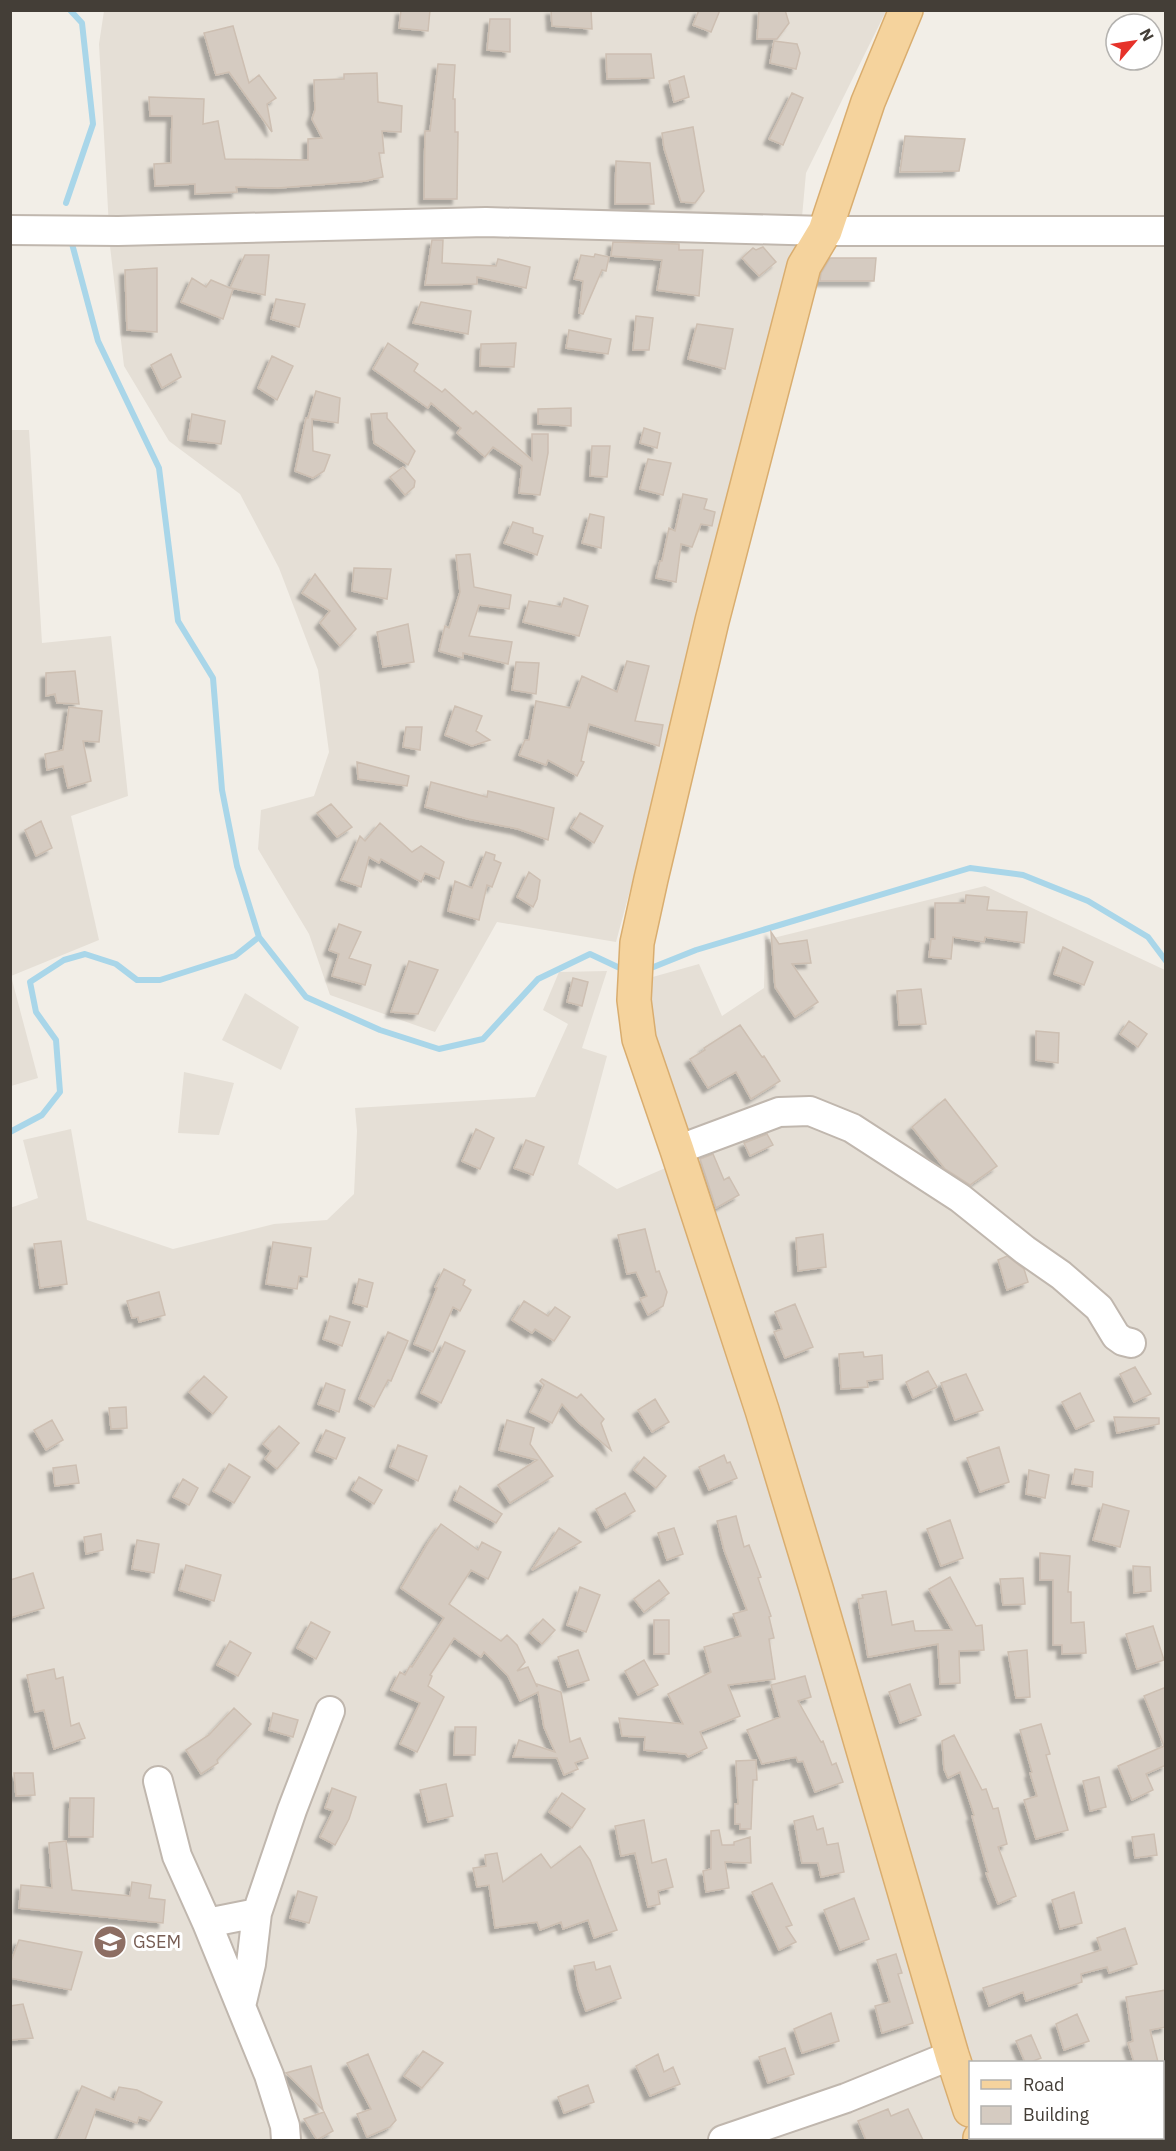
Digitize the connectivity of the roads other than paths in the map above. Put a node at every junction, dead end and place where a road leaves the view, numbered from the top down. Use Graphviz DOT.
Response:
graph roads {
  1 [pos="906,10"];
  2 [pos="10,230"];
  3 [pos="825,231"];
  4 [pos="1166,231"];
  5 [pos="677,1150"];
  6 [pos="1131,1343"];
  7 [pos="330,1711"];
  8 [pos="159,1781"];
  9 [pos="257,1913"];
  10 [pos="207,1923"];
  11 [pos="242,2006"];
  12 [pos="952,2055"];
  13 [pos="969,2107"];
  14 [pos="286,2140"];
  15 [pos="723,2140"];
  1 -- 3 [label="main road"];
  2 -- 3 [label="street"];
  3 -- 4 [label="street"];
  3 -- 5 [label="main road"];
  5 -- 6 [label="street"];
  5 -- 12 [label="main road"];
  7 -- 9 [label="street"];
  8 -- 10 [label="street"];
  9 -- 10 [label="street"];
  9 -- 11 [label="street"];
  10 -- 11 [label="street"];
  11 -- 14 [label="street"];
  12 -- 13 [label="main road"];
  12 -- 15 [label="street"];
}
